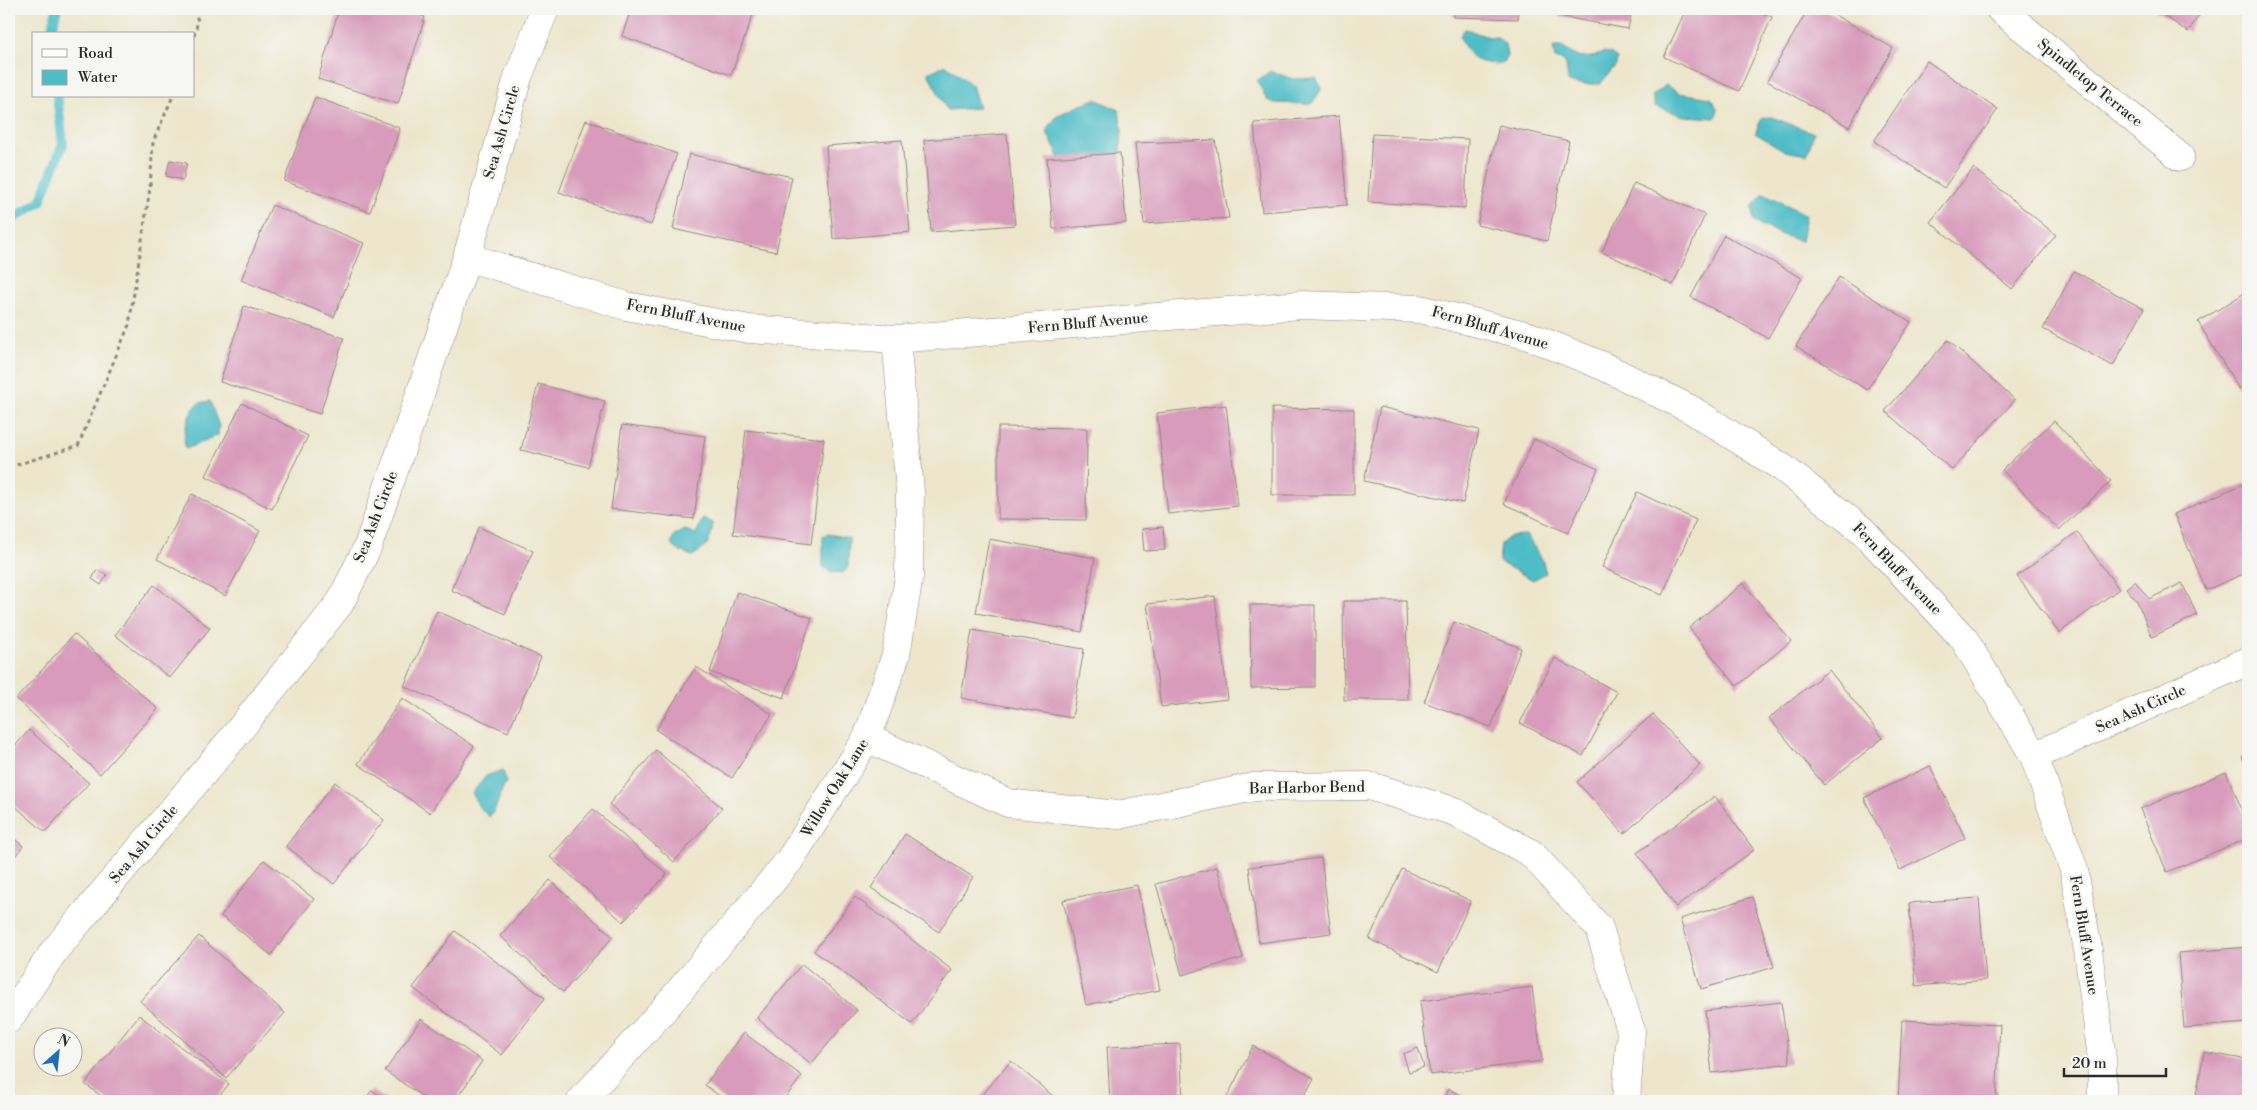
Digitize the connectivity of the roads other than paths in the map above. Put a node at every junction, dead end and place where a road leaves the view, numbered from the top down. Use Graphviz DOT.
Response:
graph roads {
  1 [pos="545,9"];
  2 [pos="2000,9"];
  3 [pos="2180,157"];
  4 [pos="467,257"];
  5 [pos="896,339"];
  6 [pos="2248,661"];
  7 [pos="867,738"];
  8 [pos="2034,756"];
  9 [pos="9,1018"];
  10 [pos="581,1101"];
  11 [pos="1626,1101"];
  12 [pos="2102,1101"];
  1 -- 4 [label="street, Sea Ash Circle"];
  2 -- 3 [label="street, Spindletop Terrace"];
  4 -- 5 [label="street, Fern Bluff Avenue"];
  4 -- 9 [label="street, Sea Ash Circle"];
  5 -- 7 [label="street, Willow Oak Lane"];
  5 -- 8 [label="street, Fern Bluff Avenue"];
  6 -- 8 [label="street, Sea Ash Circle"];
  7 -- 10 [label="street, Willow Oak Lane"];
  7 -- 11 [label="street, Bar Harbor Bend"];
  8 -- 12 [label="street, Fern Bluff Avenue"];
}
